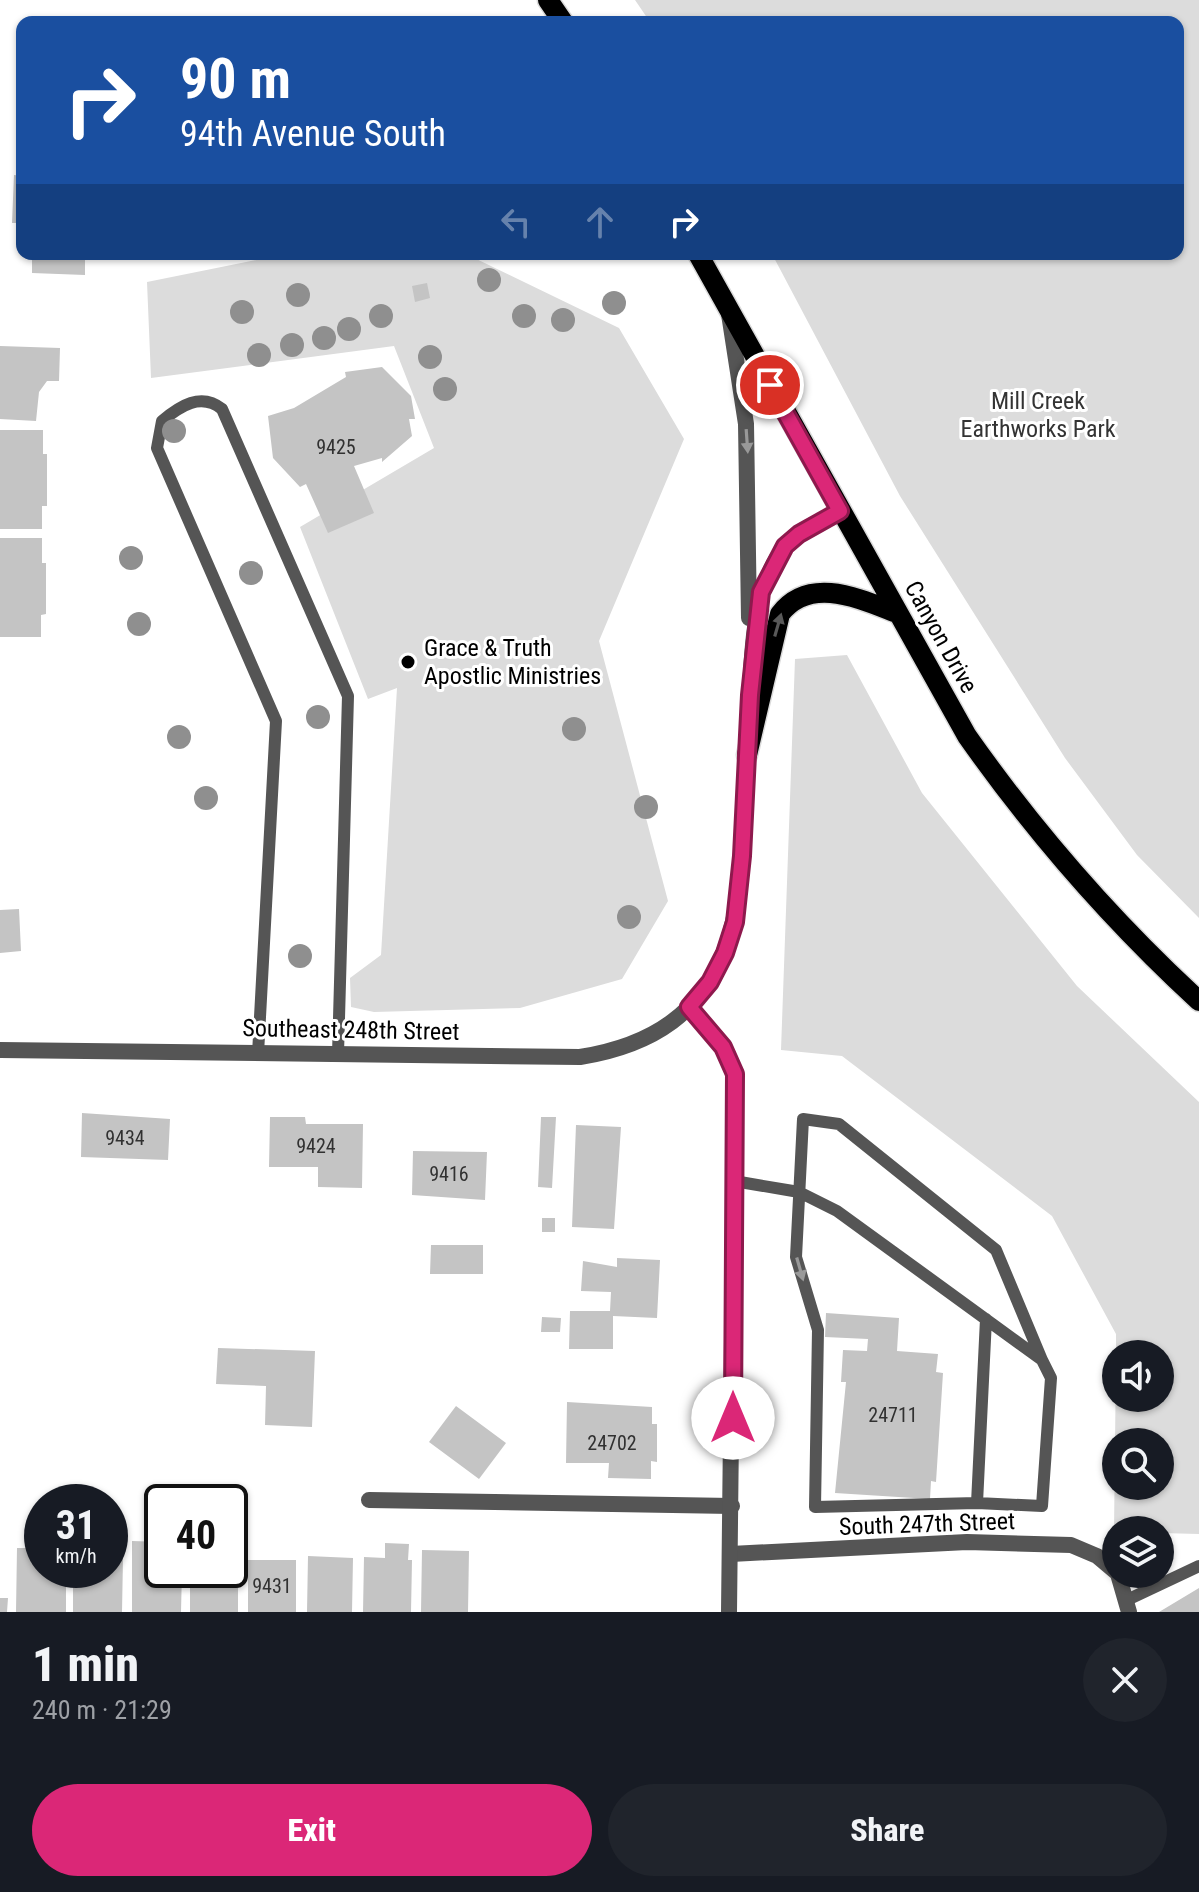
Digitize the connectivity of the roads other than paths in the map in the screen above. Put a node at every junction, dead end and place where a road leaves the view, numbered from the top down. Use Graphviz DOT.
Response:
graph roads {
  1 [pos="701,260"];
  2 [pos="728,309"];
  3 [pos="840,511"];
  4 [pos="897,613"];
  5 [pos="750,695"];
  6 [pos="747,755"];
  7 [pos="1199,1001"];
  8 [pos="689,1007"];
  9 [pos="0,1050"];
  10 [pos="258,1054"];
  11 [pos="338,1054"];
  12 [pos="734,1181"];
  13 [pos="799,1192"];
  14 [pos="986,1319"];
  15 [pos="1042,1360"];
  16 [pos="369,1500"];
  17 [pos="977,1503"];
  18 [pos="732,1506"];
  19 [pos="731,1554"];
  20 [pos="1102,1560"];
  21 [pos="1199,1566"];
  22 [pos="1128,1606"];
  23 [pos="729,1612"];
  1 -- 2 [label="main road, Canyon Drive"];
  2 -- 3 [label="main road, Canyon Drive"];
  2 -- 5 [label="street, one-way"];
  3 -- 4 [label="main road, Canyon Drive"];
  3 -- 5 [label="street"];
  6 -- 4 [label="main road, one-way"];
  4 -- 7 [label="main road, Canyon Drive"];
  5 -- 6 [label="street, Southeast 248th Street"];
  6 -- 8 [label="street, Southeast 248th Street"];
  8 -- 11 [label="street, Southeast 248th Street"];
  8 -- 12 [label="street"];
  9 -- 10 [label="street, Southeast 248th Street"];
  10 -- 11 [label="street, Southeast 248th Street"];
  10 -- 11 [label="lane"];
  12 -- 13 [label="lane"];
  12 -- 18 [label="street"];
  13 -- 14 [label="lane"];
  13 -- 15 [label="lane"];
  13 -- 17 [label="lane, one-way"];
  14 -- 15 [label="lane"];
  14 -- 17 [label="lane"];
  15 -- 17 [label="lane"];
  16 -- 18 [label="street"];
  18 -- 19 [label="street"];
  19 -- 20 [label="street, South 247th Street"];
  19 -- 23 [label="street"];
  21 -- 22 [label="lane"];
}
